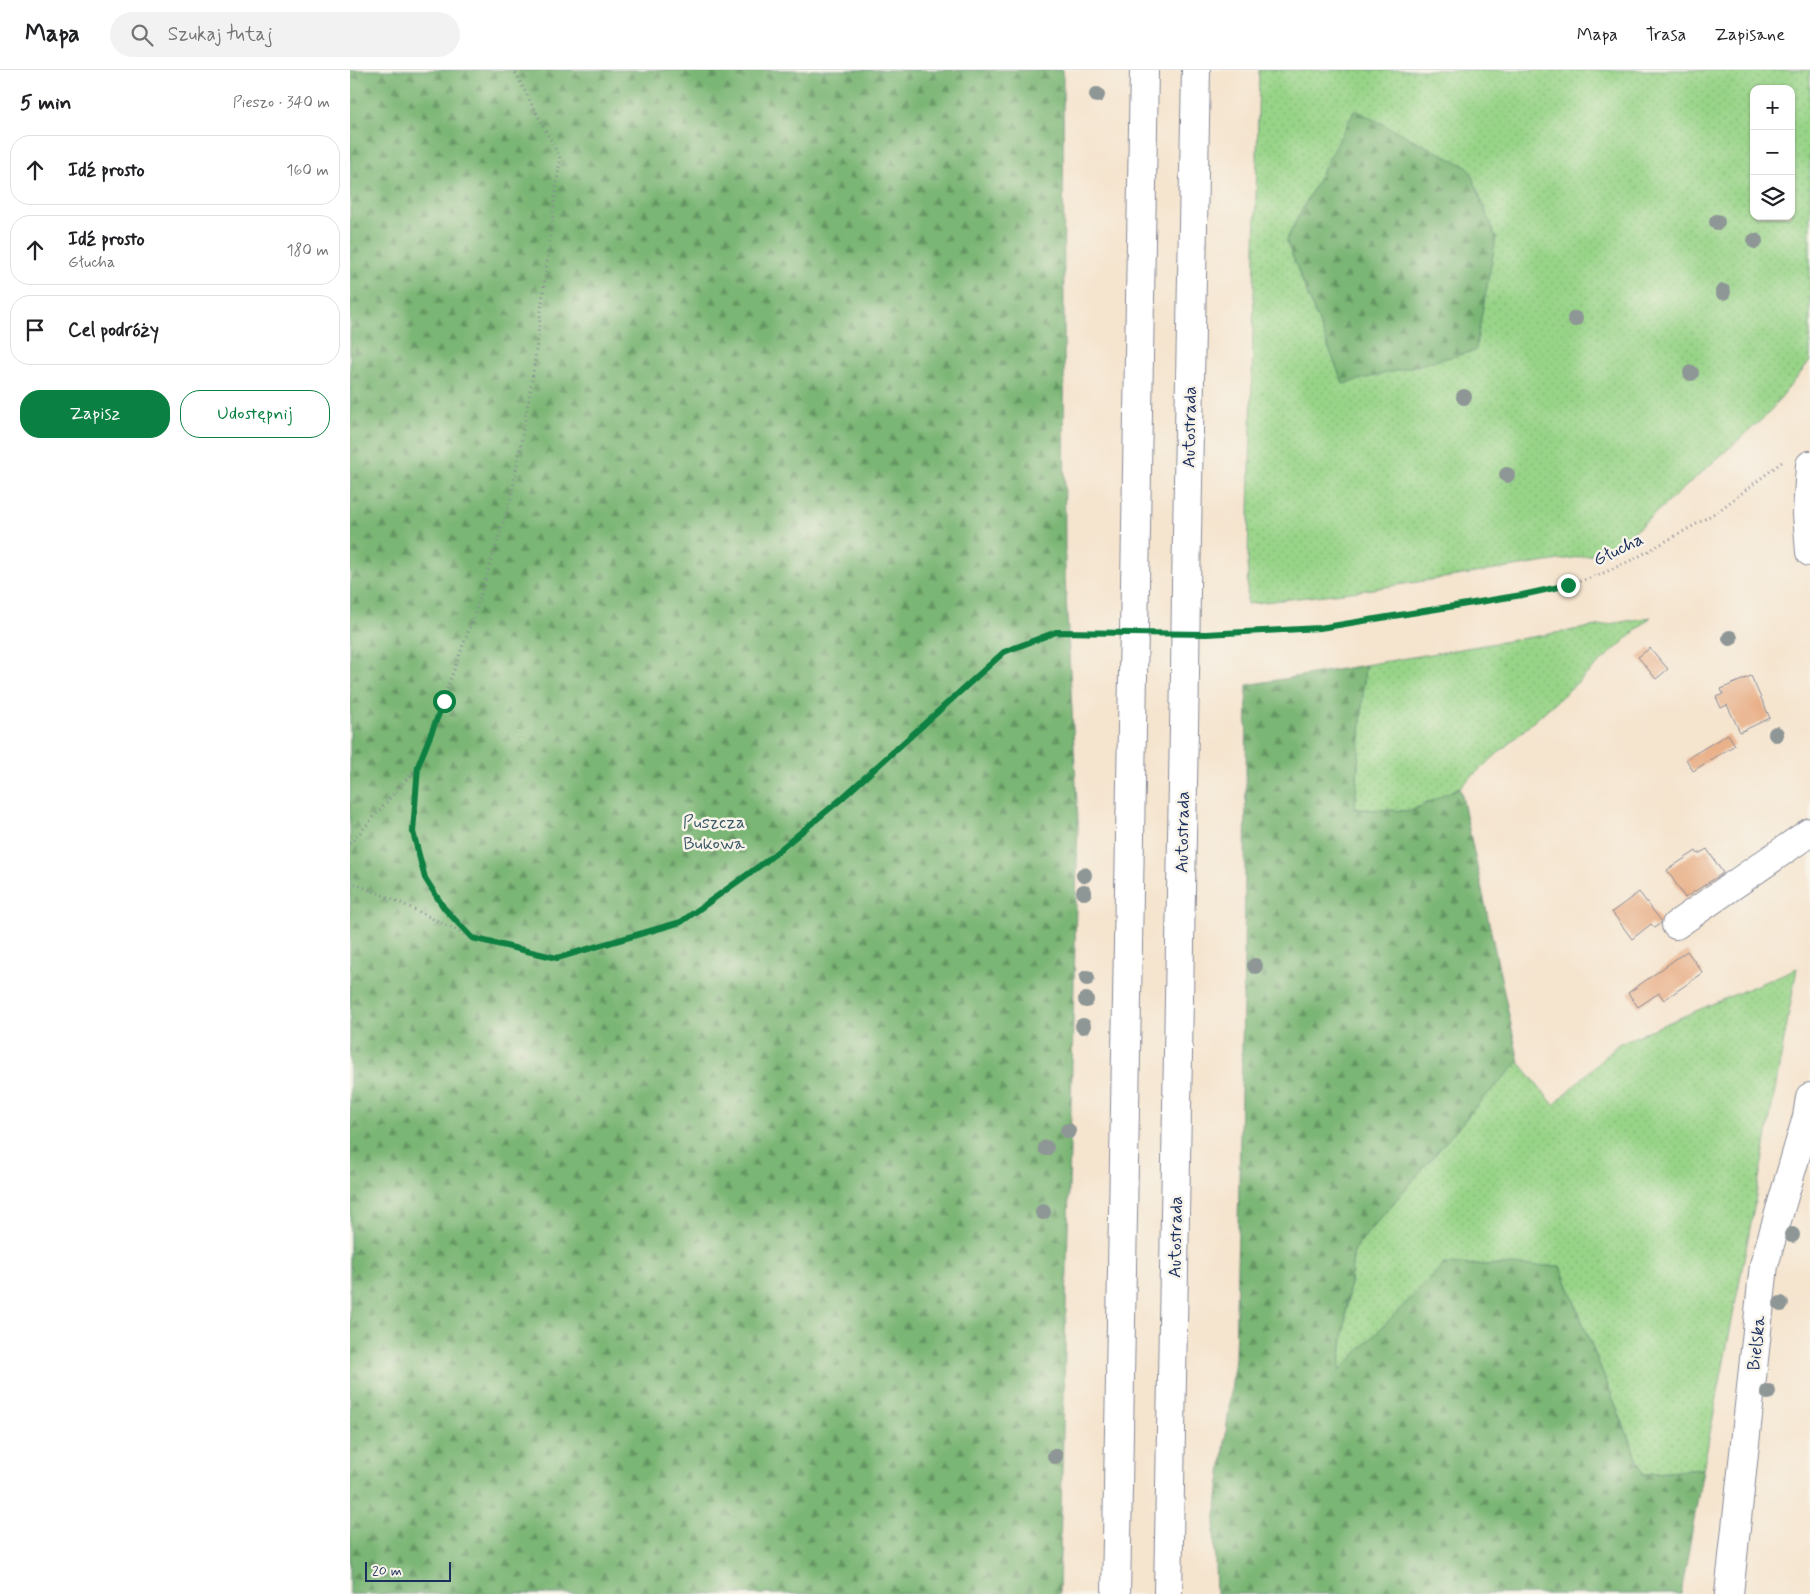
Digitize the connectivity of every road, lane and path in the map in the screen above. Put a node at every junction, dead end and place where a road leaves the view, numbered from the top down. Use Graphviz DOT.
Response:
graph roads {
  1 [pos="514,70"];
  2 [pos="1144,70"];
  3 [pos="1196,70"];
  4 [pos="1800,460"];
  5 [pos="1810,552"];
  6 [pos="1112,633"];
  7 [pos="1206,634"];
  8 [pos="418,766"];
  9 [pos="1810,832"];
  10 [pos="350,844"];
  11 [pos="350,882"];
  12 [pos="1676,925"];
  13 [pos="472,938"];
  14 [pos="1810,1097"];
  15 [pos="1116,1594"];
  16 [pos="1168,1594"];
  17 [pos="1729,1594"];
  1 -- 8 [label="path"];
  2 -- 15 [label="main road, bridge"];
  3 -- 16 [label="main road, Autostrada, bridge"];
  4 -- 5 [label="main road"];
  4 -- 7 [label="path, Głucha"];
  6 -- 13 [label="path"];
  8 -- 10 [label="path"];
  8 -- 13 [label="path"];
  9 -- 12 [label="main road"];
  11 -- 13 [label="path"];
  14 -- 17 [label="main road, Bielska"];
}
